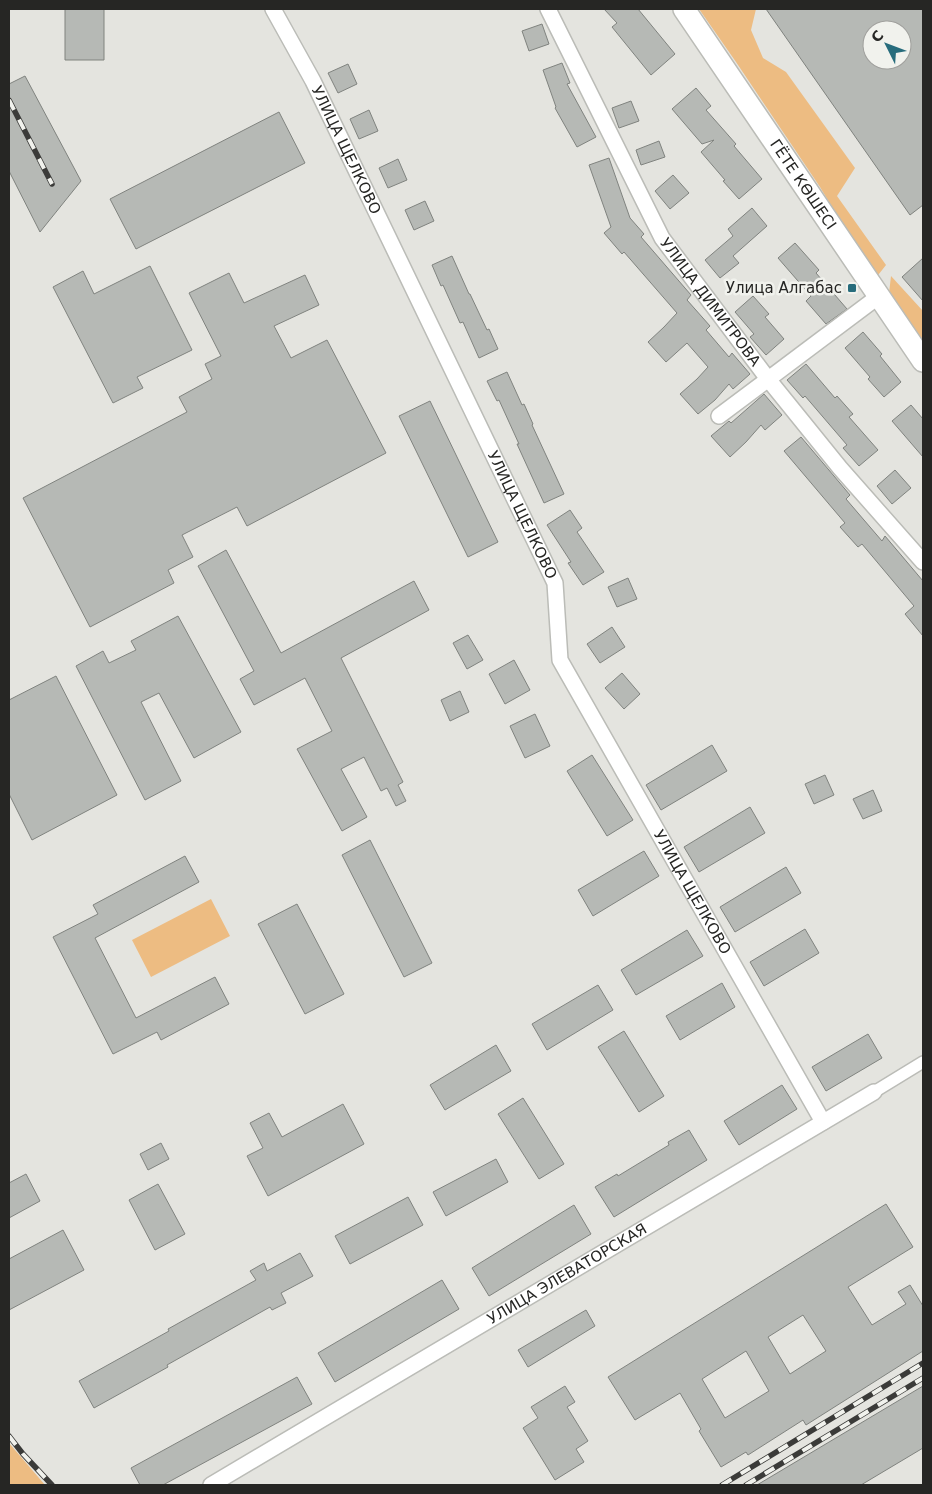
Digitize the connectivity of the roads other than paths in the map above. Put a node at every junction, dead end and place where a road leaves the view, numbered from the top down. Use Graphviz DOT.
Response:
graph roads {
  1 [pos="273,9"];
  2 [pos="548,9"];
  3 [pos="684,9"];
  4 [pos="879,296"];
  5 [pos="923,362"];
  6 [pos="768,379"];
  7 [pos="719,416"];
  8 [pos="923,562"];
  9 [pos="923,1062"];
  10 [pos="874,1092"];
  11 [pos="823,1122"];
  12 [pos="210,1485"];
  1 -- 11 [label="street, УЛИЦА ЩЕЛКОВО"];
  2 -- 6 [label="street, УЛИЦА ДИМИТРОВА"];
  3 -- 4 [label="main road, ГЁТЕ КӨШЕСІ"];
  4 -- 5 [label="main road, ГЁТЕ КӨШЕСІ"];
  4 -- 6 [label="street"];
  6 -- 7 [label="street"];
  6 -- 8 [label="street, УЛИЦА ДИМИТРОВА"];
  9 -- 10 [label="street, УЛИЦА ЭЛЕВАТОРСКАЯ"];
  10 -- 11 [label="street, УЛИЦА ЭЛЕВАТОРСКАЯ"];
  11 -- 12 [label="street, УЛИЦА ЭЛЕВАТОРСКАЯ"];
}
